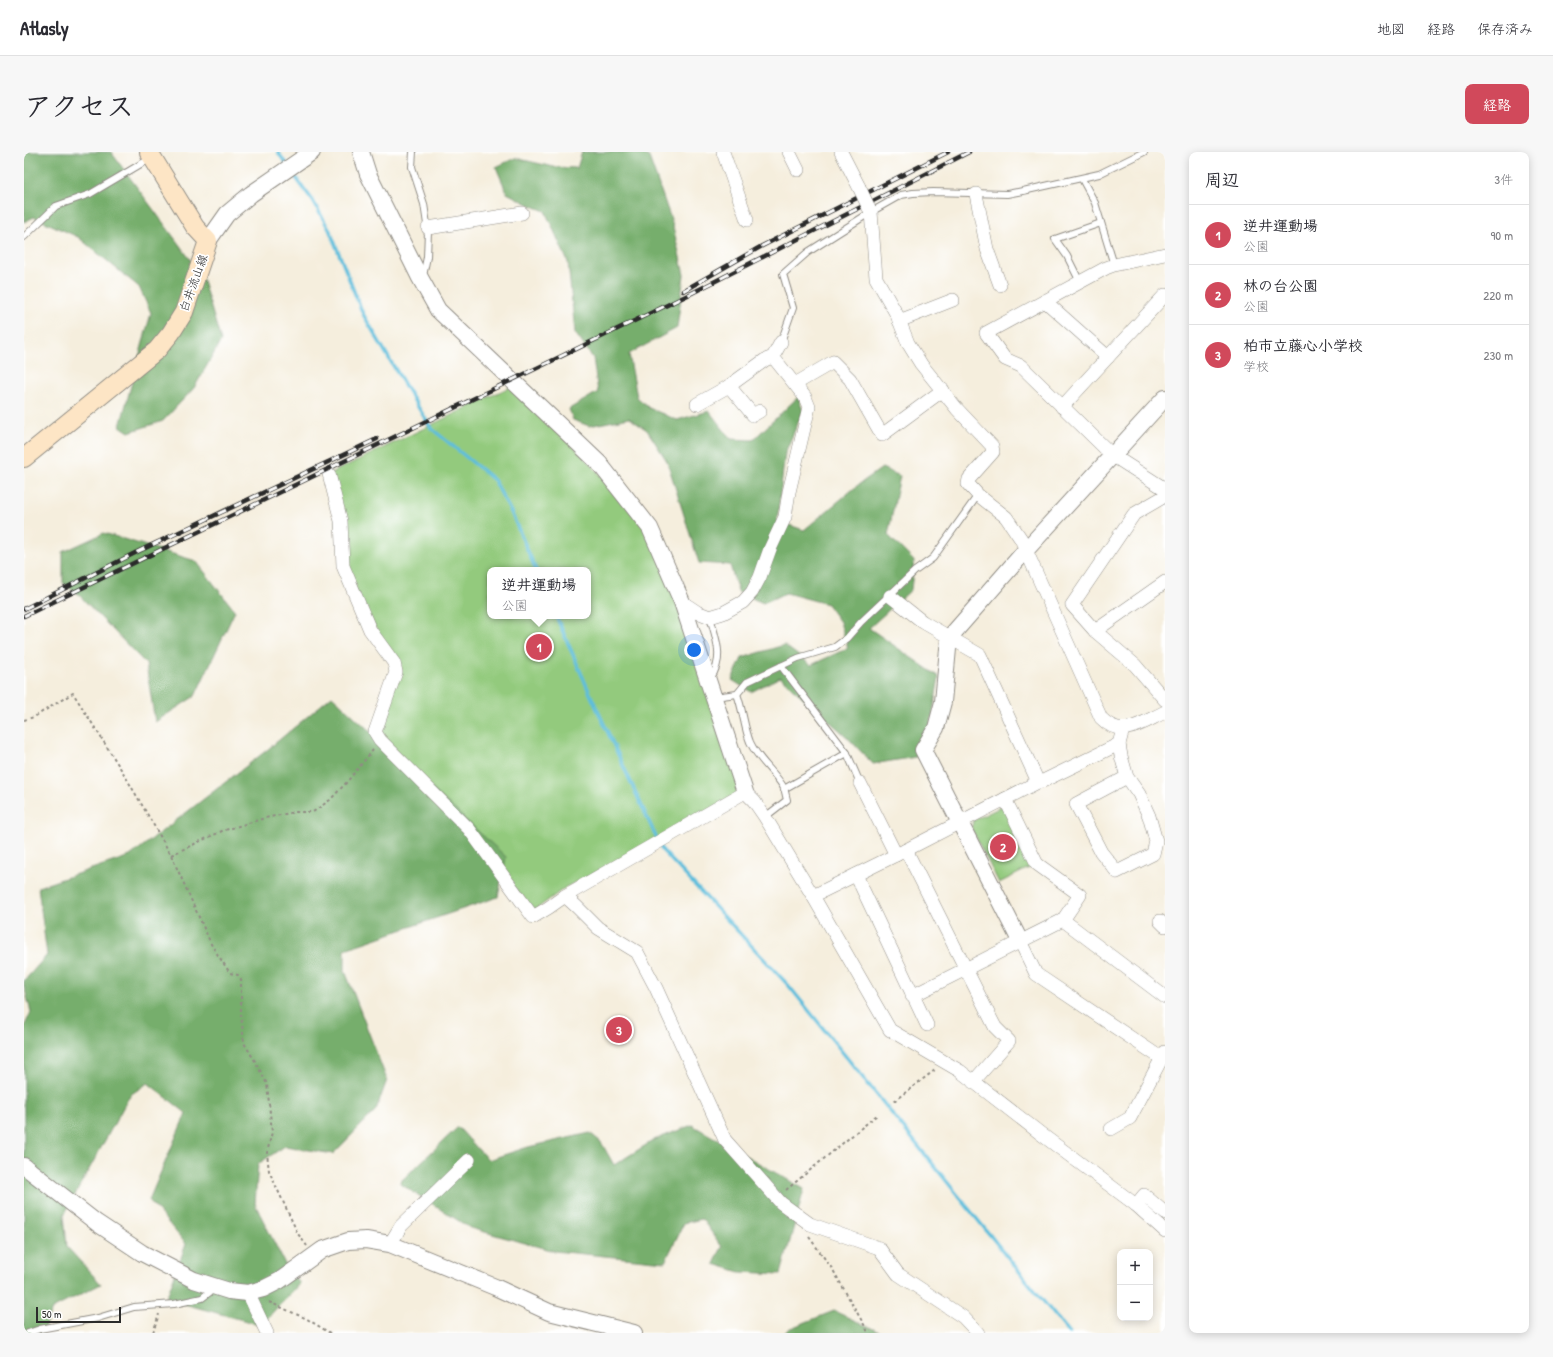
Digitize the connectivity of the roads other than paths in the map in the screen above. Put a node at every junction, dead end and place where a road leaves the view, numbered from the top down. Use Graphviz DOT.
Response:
graph roads {
  1 [pos="312,152"];
  2 [pos="360,152"];
  3 [pos="413,152"];
  4 [pos="723,152"];
  5 [pos="789,152"];
  6 [pos="841,152"];
  7 [pos="1144,152"];
  8 [pos="151,155"];
  9 [pos="798,170"];
  10 [pos="1082,179"];
  11 [pos="976,194"];
  12 [pos="870,209"];
  13 [pos="522,213"];
  14 [pos="747,220"];
  15 [pos="1101,223"];
  16 [pos="428,228"];
  17 [pos="24,237"];
  18 [pos="208,241"];
  19 [pos="1165,254"];
  20 [pos="1114,265"];
  21 [pos="422,281"];
  22 [pos="1080,282"];
  23 [pos="1000,285"];
  24 [pos="1165,295"];
  25 [pos="953,300"];
  26 [pos="1045,301"];
  27 [pos="899,321"];
  28 [pos="781,342"];
  29 [pos="773,357"];
  30 [pos="1108,357"];
  31 [pos="795,384"];
  32 [pos="729,386"];
  33 [pos="943,390"];
  34 [pos="1165,398"];
  35 [pos="697,404"];
  36 [pos="1062,407"];
  37 [pos="760,411"];
  38 [pos="1112,455"];
  39 [pos="24,458"];
  40 [pos="329,474"];
  41 [pos="1165,489"];
  42 [pos="978,495"];
  43 [pos="1165,496"];
  44 [pos="1025,550"];
  45 [pos="1165,582"];
  46 [pos="890,596"];
  47 [pos="682,602"];
  48 [pos="710,617"];
  49 [pos="1095,631"];
  50 [pos="949,638"];
  51 [pos="781,666"];
  52 [pos="708,681"];
  53 [pos="737,694"];
  54 [pos="714,697"];
  55 [pos="1165,700"];
  56 [pos="1165,712"];
  57 [pos="1123,730"];
  58 [pos="1119,744"];
  59 [pos="847,753"];
  60 [pos="1127,777"];
  61 [pos="1038,782"];
  62 [pos="860,783"];
  63 [pos="784,789"];
  64 [pos="745,792"];
  65 [pos="1005,799"];
  66 [pos="765,817"];
  67 [pos="959,822"];
  68 [pos="901,852"];
  69 [pos="856,875"];
  70 [pos="565,896"];
  71 [pos="813,896"];
  72 [pos="1063,920"];
  73 [pos="1020,941"];
  74 [pos="967,968"];
  75 [pos="912,996"];
  76 [pos="1165,997"];
  77 [pos="927,1025"];
  78 [pos="1163,1055"];
  79 [pos="973,1082"];
  80 [pos="1111,1129"];
  81 [pos="469,1160"];
  82 [pos="24,1166"];
  83 [pos="1136,1205"];
  84 [pos="1165,1213"];
  85 [pos="1165,1231"];
  86 [pos="390,1244"];
  87 [pos="216,1287"];
  88 [pos="248,1293"];
  89 [pos="66,1325"];
  90 [pos="609,1330"];
  91 [pos="28,1333"];
  92 [pos="64,1333"];
  93 [pos="267,1333"];
  94 [pos="634,1333"];
  95 [pos="978,1333"];
  1 -- 18 [label="street"];
  2 -- 21 [label="street"];
  3 -- 16 [label="lane"];
  4 -- 14 [label="street"];
  5 -- 9 [label="street"];
  6 -- 12 [label="street, bridge"];
  7 -- 10 [label="lane"];
  8 -- 17 [label="lane"];
  8 -- 18 [label="main road, 白井流山線"];
  10 -- 11 [label="lane"];
  10 -- 15 [label="lane"];
  11 -- 12 [label="lane"];
  11 -- 23 [label="street"];
  12 -- 27 [label="street"];
  12 -- 28 [label="lane"];
  13 -- 16 [label="street"];
  15 -- 20 [label="lane"];
  15 -- 22 [label="lane"];
  16 -- 21 [label="lane"];
  18 -- 39 [label="main road, 白井流山線"];
  19 -- 20 [label="street"];
  20 -- 22 [label="street"];
  21 -- 47 [label="street"];
  22 -- 26 [label="street"];
  24 -- 30 [label="street"];
  25 -- 27 [label="street"];
  26 -- 30 [label="street"];
  26 -- 36 [label="street"];
  27 -- 33 [label="street"];
  28 -- 29 [label="street"];
  29 -- 31 [label="street"];
  29 -- 32 [label="street"];
  30 -- 36 [label="street"];
  31 -- 33 [label="street"];
  31 -- 48 [label="street"];
  32 -- 35 [label="street"];
  32 -- 37 [label="street"];
  33 -- 42 [label="street"];
  34 -- 38 [label="street"];
  36 -- 38 [label="street"];
  38 -- 41 [label="street"];
  38 -- 44 [label="street"];
  40 -- 70 [label="street"];
  42 -- 44 [label="street"];
  42 -- 46 [label="lane"];
  43 -- 49 [label="street"];
  44 -- 50 [label="street"];
  44 -- 57 [label="street"];
  45 -- 49 [label="street"];
  46 -- 50 [label="street"];
  46 -- 51 [label="lane"];
  47 -- 48 [label="street"];
  47 -- 52 [label="street"];
  48 -- 52 [label="lane"];
  49 -- 55 [label="street"];
  50 -- 61 [label="street"];
  50 -- 67 [label="street"];
  51 -- 53 [label="lane"];
  51 -- 59 [label="lane"];
  52 -- 54 [label="street"];
  53 -- 54 [label="lane"];
  53 -- 63 [label="lane"];
  54 -- 64 [label="street"];
  56 -- 57 [label="street"];
  57 -- 58 [label="street"];
  58 -- 60 [label="street"];
  58 -- 61 [label="street"];
  59 -- 62 [label="lane"];
  59 -- 63 [label="lane"];
  60 -- 60 [label="street"];
  61 -- 65 [label="street"];
  62 -- 68 [label="street"];
  63 -- 66 [label="lane"];
  64 -- 66 [label="street"];
  64 -- 70 [label="street"];
  65 -- 67 [label="street"];
  65 -- 72 [label="street"];
  66 -- 71 [label="street"];
  67 -- 68 [label="street"];
  67 -- 73 [label="street"];
  68 -- 69 [label="street"];
  68 -- 74 [label="street"];
  69 -- 71 [label="street"];
  69 -- 75 [label="street"];
  70 -- 95 [label="street"];
  71 -- 79 [label="street"];
  72 -- 73 [label="street"];
  72 -- 76 [label="street"];
  73 -- 74 [label="street"];
  73 -- 78 [label="street"];
  74 -- 75 [label="street"];
  74 -- 79 [label="street"];
  75 -- 77 [label="street"];
  78 -- 80 [label="street"];
  79 -- 83 [label="street"];
  81 -- 86 [label="street"];
  82 -- 87 [label="street"];
  83 -- 84 [label="street"];
  83 -- 85 [label="street"];
  86 -- 88 [label="street"];
  86 -- 90 [label="street"];
  87 -- 88 [label="street"];
  87 -- 89 [label="lane"];
  88 -- 93 [label="street"];
  89 -- 91 [label="lane"];
  89 -- 92 [label="lane"];
  90 -- 94 [label="street"];
}
